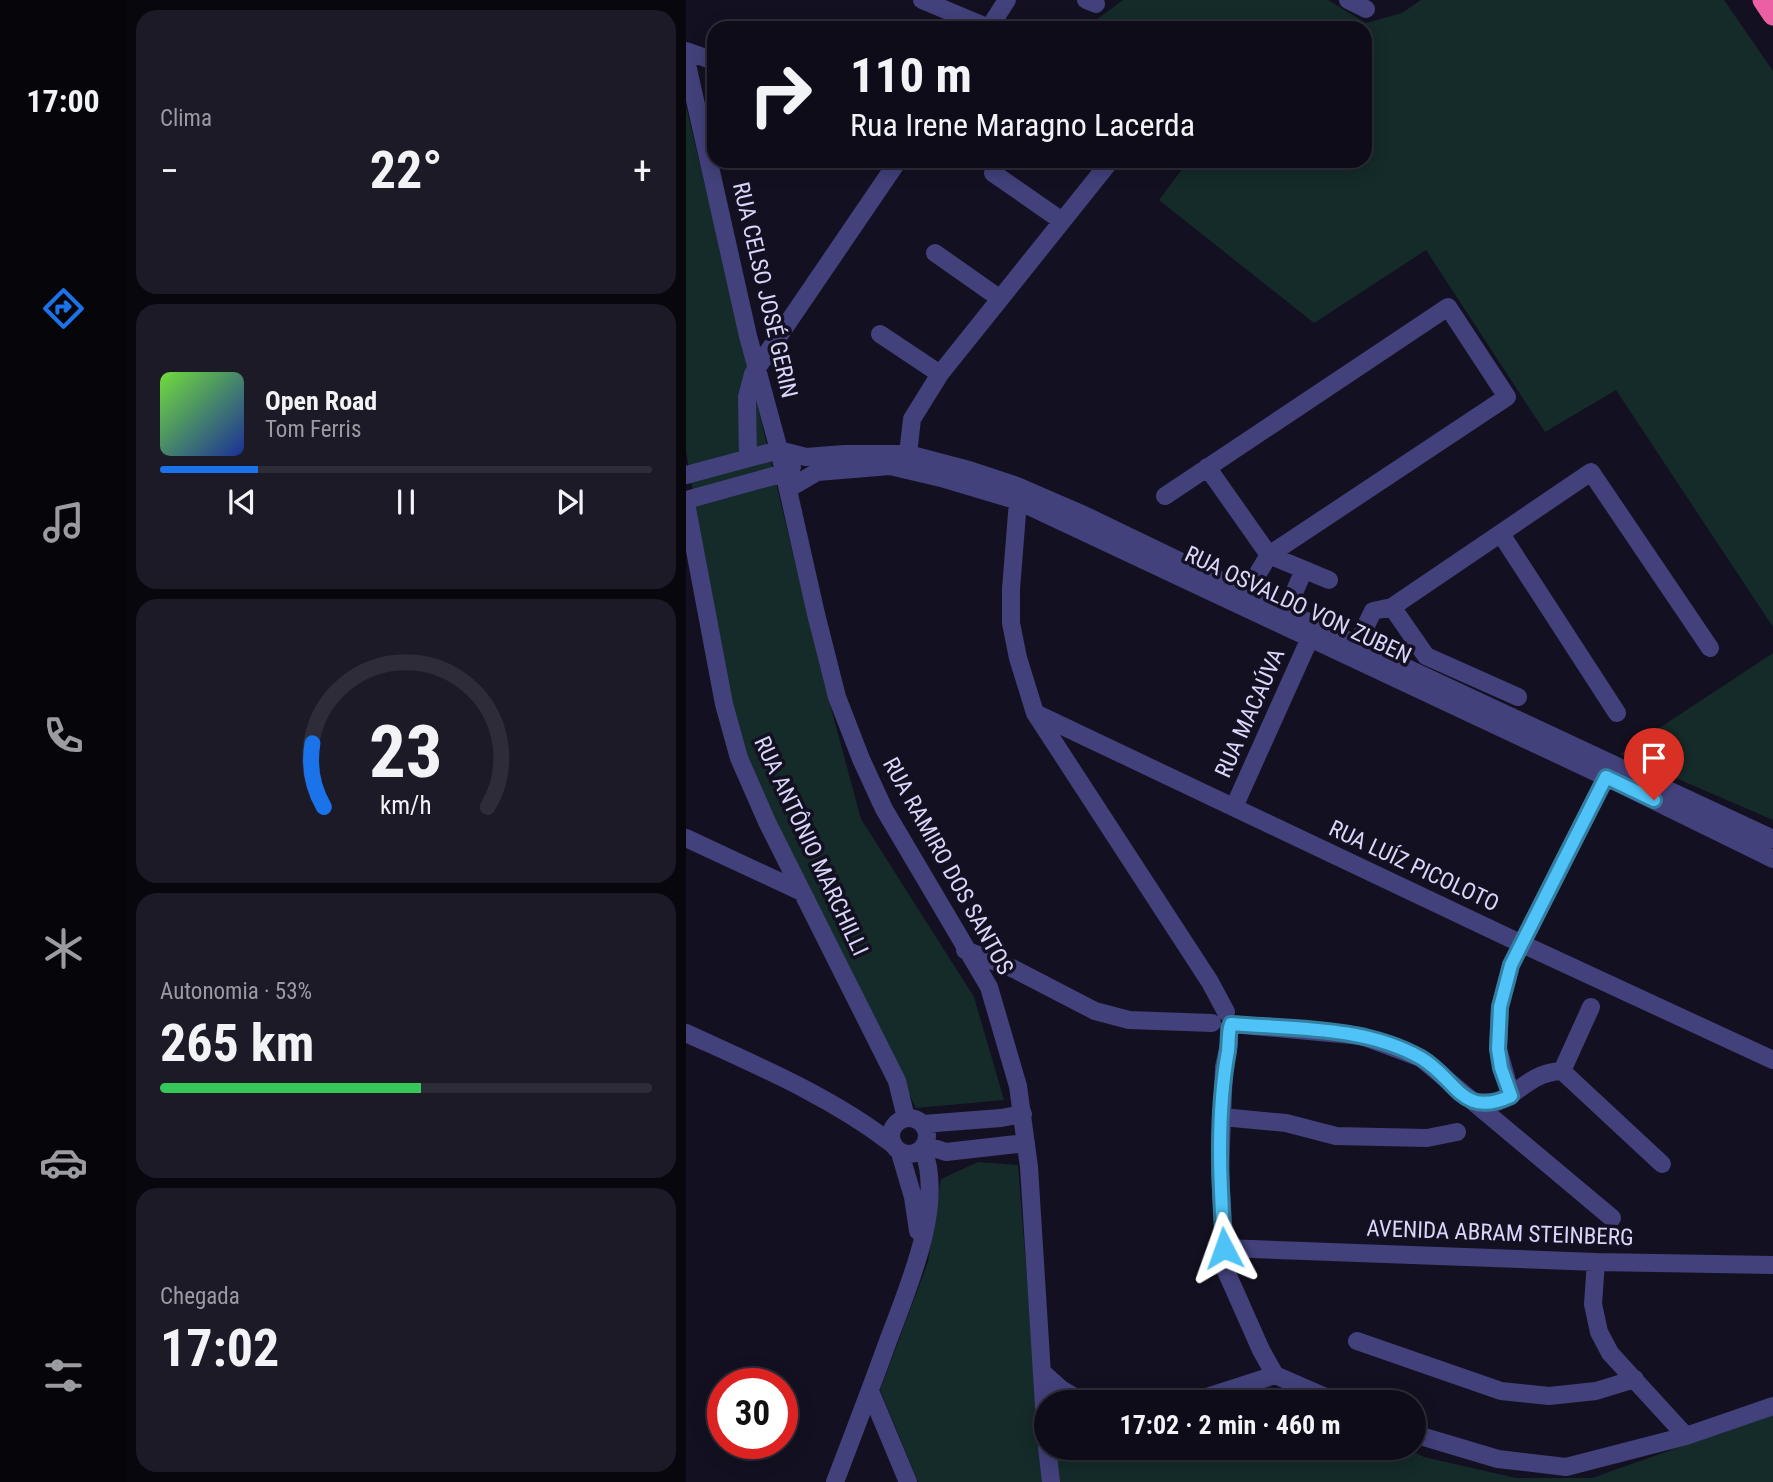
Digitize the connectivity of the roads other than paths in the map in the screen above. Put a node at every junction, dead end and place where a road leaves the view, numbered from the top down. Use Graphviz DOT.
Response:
graph roads {
  1 [pos="922,0"];
  2 [pos="1007,0"];
  3 [pos="1348,0"];
  4 [pos="1763,0"];
  5 [pos="1367,9"];
  6 [pos="1773,15"];
  7 [pos="972,21"];
  8 [pos="994,21"];
  9 [pos="686,51"];
  10 [pos="707,58"];
  11 [pos="686,60"];
  12 [pos="707,151"];
  13 [pos="711,168"];
  14 [pos="893,168"];
  15 [pos="1105,168"];
  16 [pos="993,173"];
  17 [pos="1062,220"];
  18 [pos="935,253"];
  19 [pos="999,298"];
  20 [pos="880,334"];
  21 [pos="757,367"];
  22 [pos="940,374"];
  23 [pos="779,450"];
  24 [pos="908,454"];
  25 [pos="806,457"];
  26 [pos="748,458"];
  27 [pos="1208,467"];
  28 [pos="686,475"];
  29 [pos="786,481"];
  30 [pos="1165,496"];
  31 [pos="686,501"];
  32 [pos="1018,501"];
  33 [pos="1502,534"];
  34 [pos="1269,555"];
  35 [pos="1304,570"];
  36 [pos="1329,580"];
  37 [pos="1246,593"];
  38 [pos="1392,607"];
  39 [pos="1286,611"];
  40 [pos="1310,638"];
  41 [pos="1357,644"];
  42 [pos="1710,648"];
  43 [pos="1518,697"];
  44 [pos="1035,713"];
  45 [pos="1617,713"];
  46 [pos="1606,777"];
  47 [pos="1234,807"];
  48 [pos="686,838"];
  49 [pos="1773,839"];
  50 [pos="1773,859"];
  51 [pos="802,892"];
  52 [pos="1522,944"];
  53 [pos="965,950"];
  54 [pos="1014,969"];
  55 [pos="989,987"];
  56 [pos="1591,1007"];
  57 [pos="1221,1022"];
  58 [pos="686,1033"];
  59 [pos="1773,1060"];
  60 [pos="1562,1071"];
  61 [pos="1511,1096"];
  62 [pos="824,1099"];
  63 [pos="1477,1104"];
  64 [pos="1023,1114"];
  65 [pos="1222,1117"];
  66 [pos="901,1120"];
  67 [pos="1457,1132"];
  68 [pos="925,1139"];
  69 [pos="1026,1140"];
  70 [pos="896,1148"];
  71 [pos="1662,1164"];
  72 [pos="1612,1218"];
  73 [pos="1224,1248"];
  74 [pos="920,1252"];
  75 [pos="1596,1262"];
  76 [pos="1773,1265"];
  77 [pos="1357,1341"];
  78 [pos="1042,1371"];
  79 [pos="1275,1375"];
  80 [pos="1635,1379"];
  81 [pos="1043,1390"];
  82 [pos="1063,1390"];
  83 [pos="1228,1390"];
  84 [pos="1309,1390"];
  85 [pos="870,1391"];
  86 [pos="1773,1406"];
  87 [pos="1686,1436"];
  88 [pos="1426,1438"];
  89 [pos="1048,1460"];
  90 [pos="835,1482"];
  91 [pos="908,1482"];
  92 [pos="1051,1482"];
  1 -- 7 [label="street"];
  2 -- 8 [label="street"];
  3 -- 5 [label="street"];
  4 -- 6 [label="highway"];
  9 -- 10 [label="street"];
  11 -- 12 [label="street, RUA CELSO JOSÉ GERIN"];
  13 -- 21 [label="street, RUA CELSO JOSÉ GERIN"];
  14 -- 21 [label="street"];
  15 -- 17 [label="street"];
  16 -- 17 [label="street"];
  17 -- 19 [label="street"];
  18 -- 19 [label="street"];
  19 -- 22 [label="street"];
  20 -- 22 [label="street"];
  21 -- 23 [label="street, RUA CELSO JOSÉ GERIN"];
  21 -- 26 [label="street"];
  22 -- 24 [label="street"];
  23 -- 25 [label="street, RUA OSVALDO VON ZUBEN"];
  23 -- 26 [label="street, RUA OSVALDO VON ZUBEN"];
  23 -- 29 [label="street, RUA RAMIRO DOS SANTOS"];
  24 -- 25 [label="street, RUA OSVALDO VON ZUBEN"];
  24 -- 37 [label="street, RUA OSVALDO VON ZUBEN"];
  25 -- 29 [label="street, RUA OSVALDO VON ZUBEN"];
  26 -- 28 [label="street, RUA OSVALDO VON ZUBEN"];
  27 -- 30 [label="street"];
  27 -- 34 [label="street"];
  27 -- 34 [label="street"];
  29 -- 31 [label="street, RUA OSVALDO VON ZUBEN"];
  29 -- 32 [label="street, RUA OSVALDO VON ZUBEN"];
  29 -- 53 [label="street, RUA RAMIRO DOS SANTOS"];
  31 -- 51 [label="street, RUA ANTÔNIO MARCHILLI"];
  32 -- 40 [label="street, RUA OSVALDO VON ZUBEN"];
  32 -- 44 [label="street"];
  33 -- 38 [label="street"];
  33 -- 42 [label="street"];
  33 -- 45 [label="street"];
  34 -- 35 [label="street"];
  34 -- 37 [label="street"];
  35 -- 36 [label="street"];
  35 -- 39 [label="street"];
  37 -- 39 [label="street, RUA OSVALDO VON ZUBEN"];
  38 -- 41 [label="street"];
  38 -- 43 [label="street"];
  39 -- 41 [label="street, RUA OSVALDO VON ZUBEN"];
  40 -- 46 [label="street, RUA OSVALDO VON ZUBEN"];
  40 -- 47 [label="street, RUA MACAÚVA"];
  41 -- 49 [label="street, RUA OSVALDO VON ZUBEN"];
  44 -- 47 [label="street, RUA LUÍZ PICOLOTO"];
  44 -- 57 [label="street"];
  46 -- 50 [label="street, RUA OSVALDO VON ZUBEN"];
  46 -- 52 [label="street"];
  47 -- 52 [label="street, RUA LUÍZ PICOLOTO"];
  48 -- 51 [label="street"];
  51 -- 66 [label="street, RUA ANTÔNIO MARCHILLI"];
  52 -- 59 [label="street, RUA LUÍZ PICOLOTO"];
  52 -- 61 [label="street"];
  53 -- 54 [label="street"];
  53 -- 55 [label="street, RUA RAMIRO DOS SANTOS"];
  54 -- 55 [label="street"];
  54 -- 57 [label="street"];
  55 -- 64 [label="street, RUA RAMIRO DOS SANTOS"];
  56 -- 60 [label="street"];
  57 -- 63 [label="street"];
  57 -- 65 [label="street"];
  58 -- 62 [label="street"];
  60 -- 61 [label="street"];
  60 -- 71 [label="street"];
  61 -- 63 [label="street"];
  62 -- 66 [label="street"];
  62 -- 70 [label="street"];
  63 -- 72 [label="street"];
  64 -- 68 [label="street"];
  64 -- 69 [label="street, RUA RAMIRO DOS SANTOS"];
  65 -- 67 [label="street"];
  65 -- 73 [label="street"];
  66 -- 68 [label="street"];
  66 -- 70 [label="street"];
  68 -- 69 [label="street"];
  68 -- 70 [label="street"];
  68 -- 74 [label="street"];
  69 -- 78 [label="street, RUA RAMIRO DOS SANTOS"];
  70 -- 74 [label="street"];
  73 -- 75 [label="street, AVENIDA ABRAM STEINBERG"];
  73 -- 79 [label="street"];
  74 -- 85 [label="street"];
  75 -- 76 [label="street, AVENIDA ABRAM STEINBERG"];
  75 -- 80 [label="street"];
  77 -- 80 [label="street"];
  78 -- 81 [label="street, RUA RAMIRO DOS SANTOS"];
  78 -- 82 [label="street"];
  79 -- 83 [label="street"];
  79 -- 84 [label="street"];
  80 -- 87 [label="street"];
  85 -- 90 [label="street"];
  85 -- 91 [label="street"];
  86 -- 87 [label="street"];
  87 -- 88 [label="street"];
  89 -- 92 [label="street"];
}
